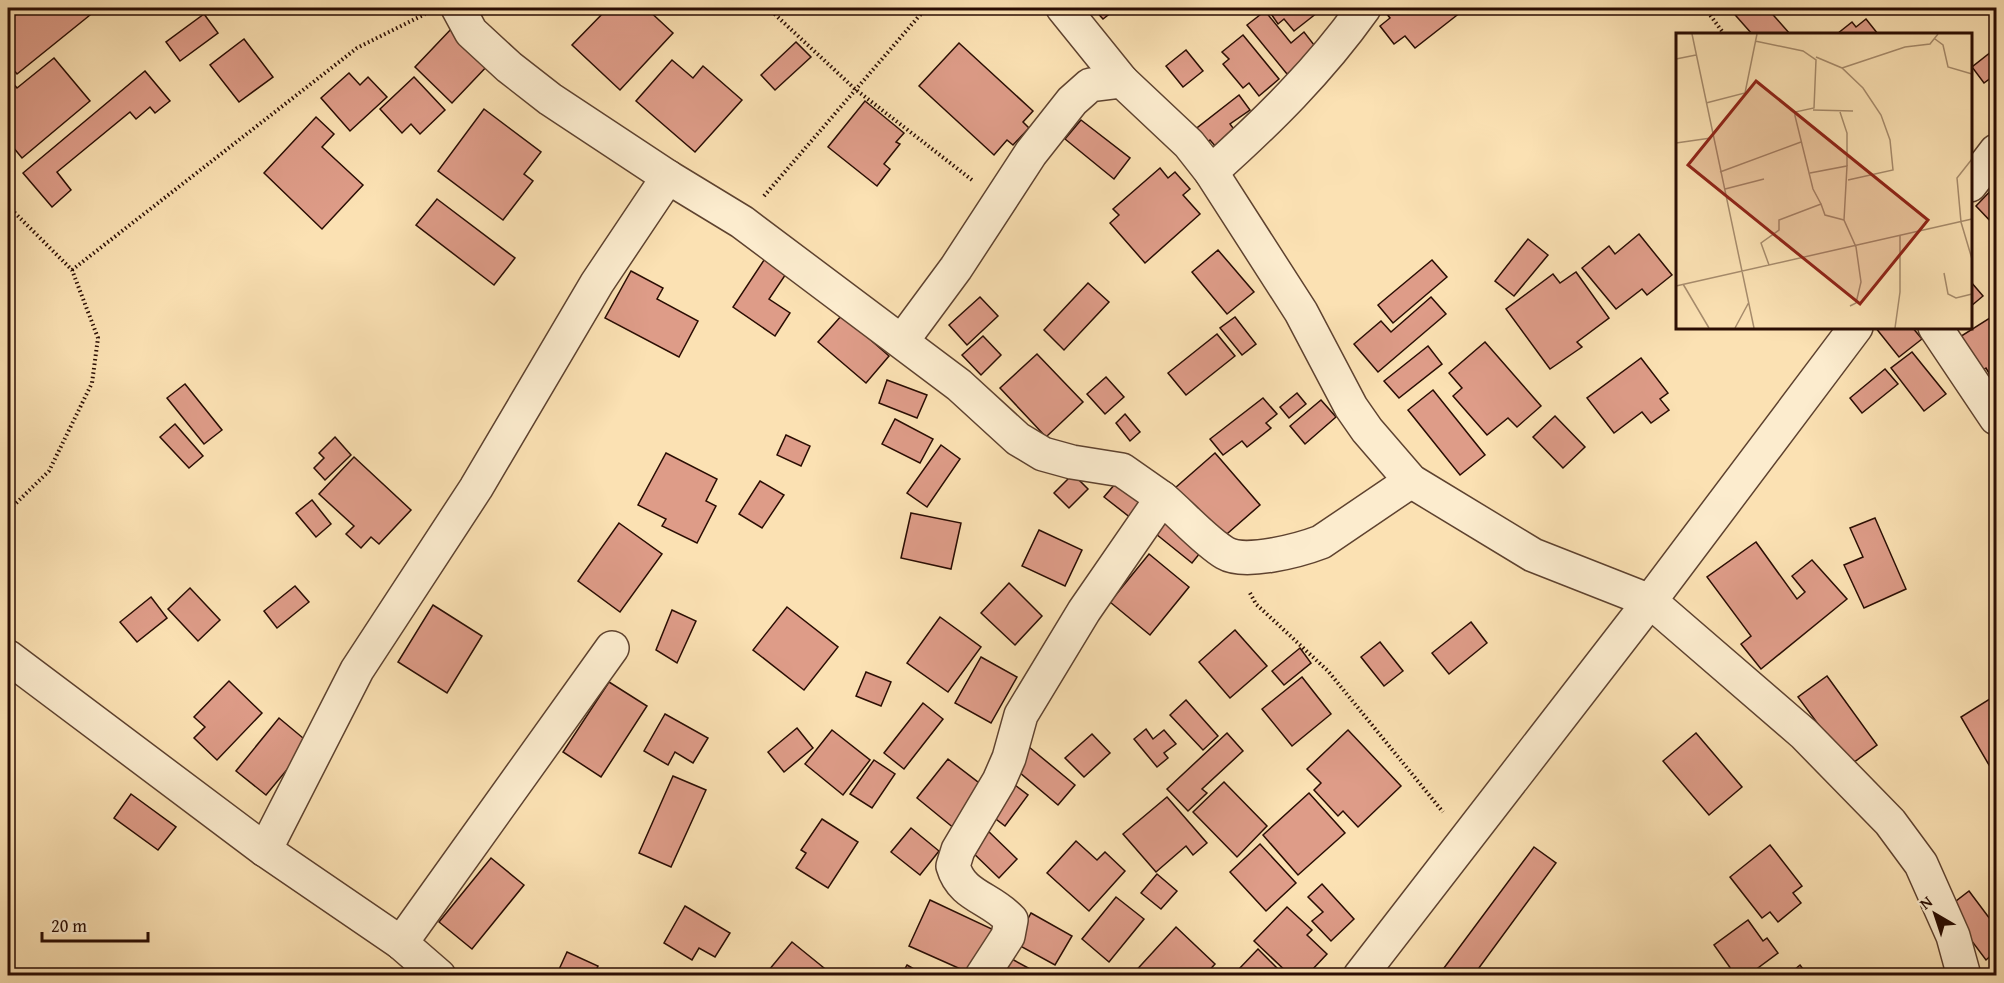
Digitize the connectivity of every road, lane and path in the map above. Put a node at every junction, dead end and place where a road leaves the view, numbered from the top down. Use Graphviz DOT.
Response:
graph roads {
  1 [pos="768,8"];
  2 [pos="926,8"];
  3 [pos="1063,8"];
  4 [pos="1364,8"];
  5 [pos="1705,8"];
  6 [pos="444,10"];
  7 [pos="1723,33"];
  8 [pos="1122,81"];
  9 [pos="855,90"];
  10 [pos="1996,151"];
  11 [pos="1210,172"];
  12 [pos="668,177"];
  13 [pos="1971,184"];
  14 [pos="999,201"];
  15 [pos="8,206"];
  16 [pos="742,222"];
  17 [pos="72,270"];
  18 [pos="1855,328"];
  19 [pos="1936,328"];
  20 [pos="902,341"];
  21 [pos="1996,418"];
  22 [pos="1411,481"];
  23 [pos="1162,498"];
  24 [pos="8,511"];
  25 [pos="1227,554"];
  26 [pos="1650,601"];
  27 [pos="612,648"];
  28 [pos="8,658"];
  29 [pos="1464,838"];
  30 [pos="265,850"];
  31 [pos="401,943"];
  32 [pos="439,975"];
  33 [pos="982,975"];
  34 [pos="1360,975"];
  35 [pos="1964,975"];
  1 -- 9 [label="path"];
  2 -- 9 [label="path"];
  3 -- 8 [label="street"];
  4 -- 11 [label="street"];
  5 -- 7 [label="path"];
  6 -- 12 [label="street"];
  6 -- 17 [label="path"];
  8 -- 11 [label="street"];
  8 -- 14 [label="street"];
  9 -- 14 [label="path"];
  9 -- 16 [label="path"];
  10 -- 13 [label="street"];
  11 -- 22 [label="street"];
  12 -- 16 [label="street"];
  12 -- 30 [label="street"];
  14 -- 20 [label="street"];
  15 -- 17 [label="path"];
  16 -- 20 [label="street"];
  17 -- 24 [label="path"];
  18 -- 26 [label="street"];
  19 -- 21 [label="street"];
  20 -- 23 [label="street"];
  22 -- 25 [label="street"];
  22 -- 26 [label="street"];
  23 -- 25 [label="street"];
  23 -- 33 [label="street"];
  25 -- 29 [label="path"];
  26 -- 29 [label="street"];
  26 -- 35 [label="street"];
  27 -- 31 [label="street"];
  28 -- 30 [label="street"];
  29 -- 34 [label="street"];
  30 -- 31 [label="street"];
  31 -- 32 [label="street"];
}
